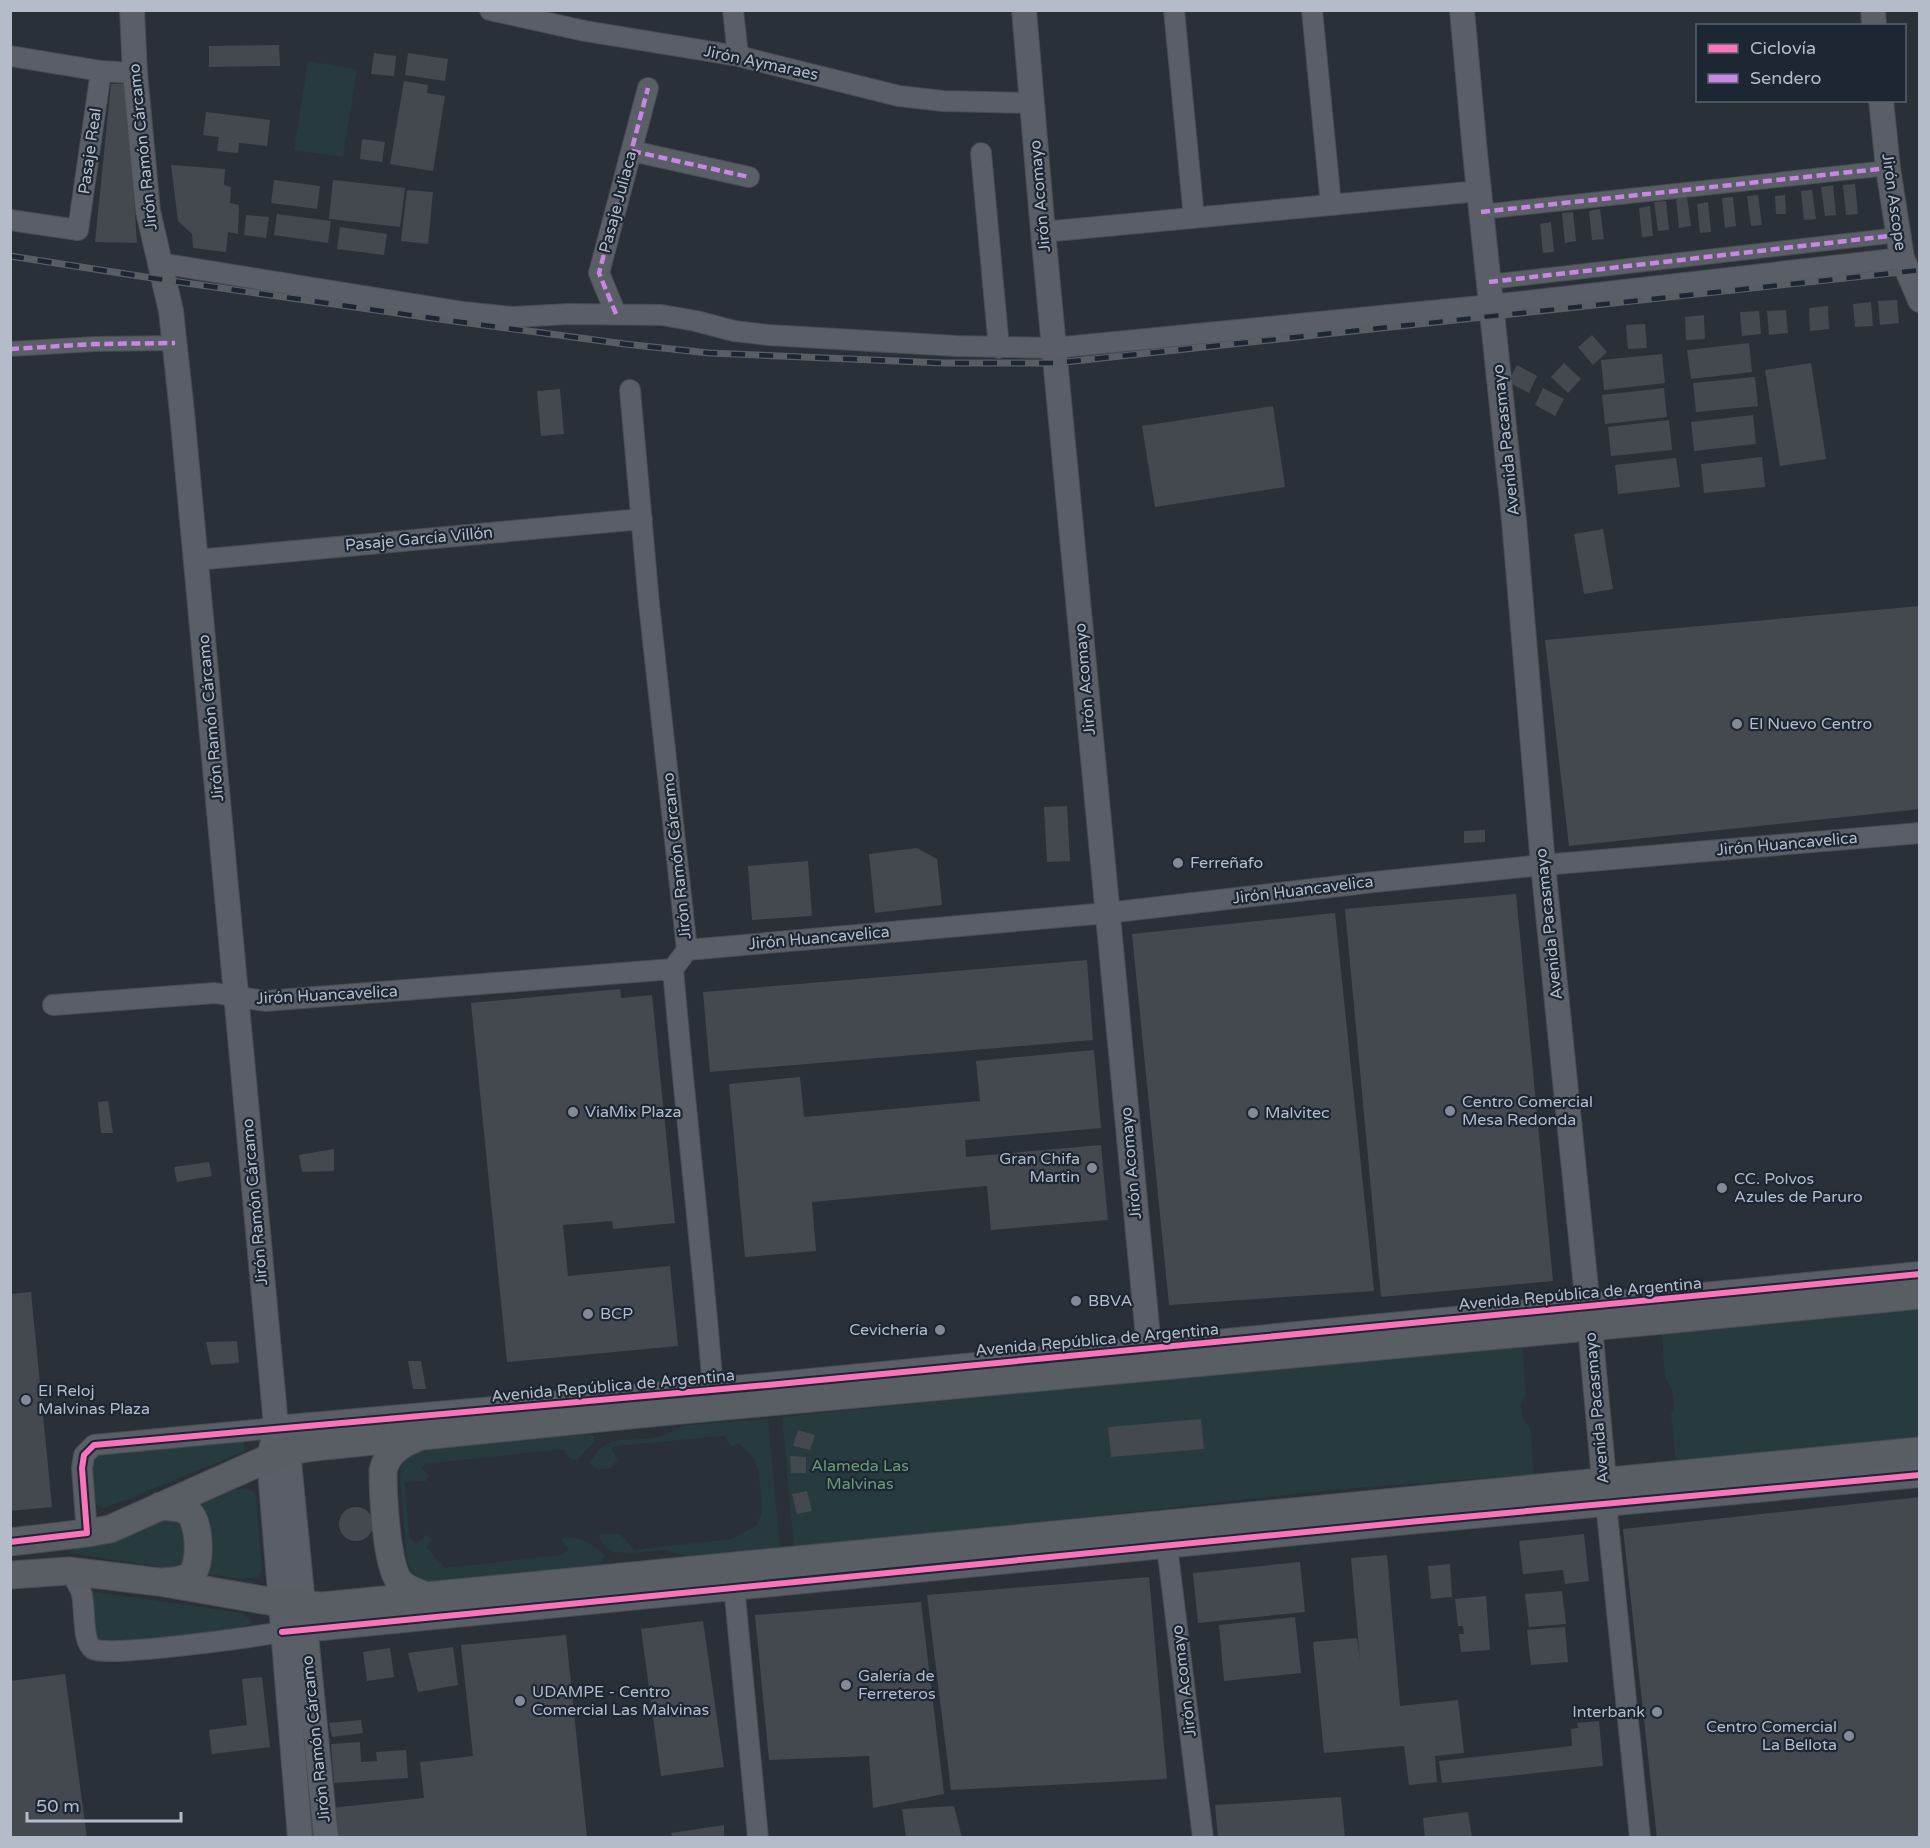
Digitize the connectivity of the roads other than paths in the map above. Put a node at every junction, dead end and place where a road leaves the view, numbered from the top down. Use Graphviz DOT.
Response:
graph roads {
  1 [pos="132,10"];
  2 [pos="490,10"];
  3 [pos="733,10"];
  4 [pos="1024,10"];
  5 [pos="1174,10"];
  6 [pos="1312,10"];
  7 [pos="1462,10"];
  8 [pos="10,56"];
  9 [pos="738,56"];
  10 [pos="102,71"];
  11 [pos="135,73"];
  12 [pos="648,88"];
  13 [pos="1881,102"];
  14 [pos="1033,103"];
  15 [pos="632,151"];
  16 [pos="981,153"];
  17 [pos="1888,168"];
  18 [pos="749,177"];
  19 [pos="1480,201"];
  20 [pos="1331,205"];
  21 [pos="1194,218"];
  22 [pos="10,220"];
  23 [pos="1043,232"];
  24 [pos="1900,247"];
  25 [pos="159,263"];
  26 [pos="1490,293"];
  27 [pos="1920,300"];
  28 [pos="616,314"];
  29 [pos="175,342"];
  30 [pos="999,348"];
  31 [pos="1054,348"];
  32 [pos="10,349"];
  33 [pos="630,390"];
  34 [pos="642,519"];
  35 [pos="196,560"];
  36 [pos="1920,833"];
  37 [pos="1543,865"];
  38 [pos="1107,913"];
  39 [pos="687,950"];
  40 [pos="673,969"];
  41 [pos="237,997"];
  42 [pos="53,1005"];
  43 [pos="1920,1274"];
  44 [pos="1920,1295"];
  45 [pos="1589,1317"];
  46 [pos="1149,1348"];
  47 [pos="713,1390"];
  48 [pos="418,1437"];
  49 [pos="277,1446"];
  50 [pos="1920,1451"];
  51 [pos="1920,1475"];
  52 [pos="1605,1493"];
  53 [pos="160,1506"];
  54 [pos="87,1533"];
  55 [pos="1166,1535"];
  56 [pos="10,1542"];
  57 [pos="69,1571"];
  58 [pos="10,1575"];
  59 [pos="733,1577"];
  60 [pos="159,1582"];
  61 [pos="429,1597"];
  62 [pos="292,1617"];
  63 [pos="300,1838"];
  64 [pos="326,1838"];
  65 [pos="758,1838"];
  66 [pos="1203,1838"];
  67 [pos="1640,1838"];
  1 -- 11 [label="street, Jirón Ramón Cárcamo"];
  2 -- 9 [label="street, Jirón Aymaraes"];
  3 -- 9 [label="street"];
  4 -- 14 [label="street, Jirón Acomayo"];
  5 -- 21 [label="street"];
  6 -- 20 [label="street"];
  7 -- 19 [label="street, Avenida Pacasmayo"];
  8 -- 10 [label="street"];
  9 -- 14 [label="street, Jirón Aymaraes"];
  10 -- 11 [label="street"];
  10 -- 22 [label="street, Pasaje Real"];
  11 -- 25 [label="street, Jirón Ramón Cárcamo"];
  12 -- 15 [label="street, Pasaje Juliaca"];
  13 -- 17 [label="street, Jirón Ascope"];
  14 -- 23 [label="street, Jirón Acomayo"];
  15 -- 18 [label="street"];
  15 -- 28 [label="street, Pasaje Juliaca"];
  16 -- 30 [label="street"];
  17 -- 19 [label="street"];
  17 -- 24 [label="street, Jirón Ascope"];
  19 -- 20 [label="street"];
  19 -- 26 [label="street, Avenida Pacasmayo"];
  20 -- 21 [label="street"];
  21 -- 23 [label="street"];
  23 -- 31 [label="street, Jirón Acomayo"];
  24 -- 26 [label="street"];
  24 -- 27 [label="street, Jirón Ascope"];
  25 -- 28 [label="street"];
  25 -- 29 [label="street, Jirón Ramón Cárcamo"];
  26 -- 31 [label="street"];
  26 -- 37 [label="street, Avenida Pacasmayo"];
  28 -- 30 [label="street"];
  29 -- 32 [label="street"];
  29 -- 35 [label="street, Jirón Ramón Cárcamo"];
  30 -- 31 [label="street"];
  31 -- 38 [label="street, Jirón Acomayo"];
  33 -- 34 [label="street, Jirón Ramón Cárcamo"];
  34 -- 35 [label="street, Pasaje García Villón"];
  34 -- 39 [label="street, Jirón Ramón Cárcamo"];
  35 -- 41 [label="street, Jirón Ramón Cárcamo"];
  36 -- 37 [label="street, Jirón Huancavelica"];
  37 -- 38 [label="street, Jirón Huancavelica"];
  37 -- 45 [label="street, Avenida Pacasmayo"];
  38 -- 39 [label="street, Jirón Huancavelica"];
  38 -- 46 [label="street, Jirón Acomayo"];
  39 -- 40 [label="street, Jirón Ramón Cárcamo"];
  40 -- 41 [label="street, Jirón Huancavelica"];
  40 -- 47 [label="street"];
  41 -- 42 [label="street, Jirón Huancavelica"];
  41 -- 49 [label="street, Jirón Ramón Cárcamo"];
  43 -- 45 [label="street, Avenida República de Argentina"];
  44 -- 45 [label="main road, Avenida República de Argentina"];
  45 -- 46 [label="street, Avenida República de Argentina"];
  45 -- 48 [label="main road, Avenida República de Argentina"];
  45 -- 52 [label="street, Avenida Pacasmayo"];
  46 -- 47 [label="street, Avenida República de Argentina"];
  47 -- 49 [label="street, Avenida República de Argentina"];
  48 -- 49 [label="main road, Avenida República de Argentina"];
  48 -- 61 [label="main road"];
  49 -- 53 [label="main road, Avenida República de Argentina"];
  49 -- 54 [label="street"];
  49 -- 62 [label="street, Jirón Ramón Cárcamo"];
  50 -- 52 [label="main road"];
  51 -- 52 [label="street"];
  52 -- 55 [label="main road"];
  52 -- 67 [label="street, Avenida Pacasmayo"];
  53 -- 54 [label="main road, Avenida República de Argentina"];
  53 -- 60 [label="main road"];
  54 -- 56 [label="main road, Avenida República de Argentina"];
  55 -- 59 [label="main road"];
  55 -- 66 [label="street, Jirón Acomayo"];
  57 -- 58 [label="main road"];
  57 -- 60 [label="main road"];
  57 -- 62 [label="street"];
  59 -- 61 [label="main road"];
  59 -- 62 [label="street"];
  59 -- 65 [label="street"];
  60 -- 62 [label="main road"];
  61 -- 62 [label="main road"];
  62 -- 63 [label="street, Jirón Ramón Cárcamo"];
  62 -- 64 [label="street, Jirón Ramón Cárcamo"];
}
